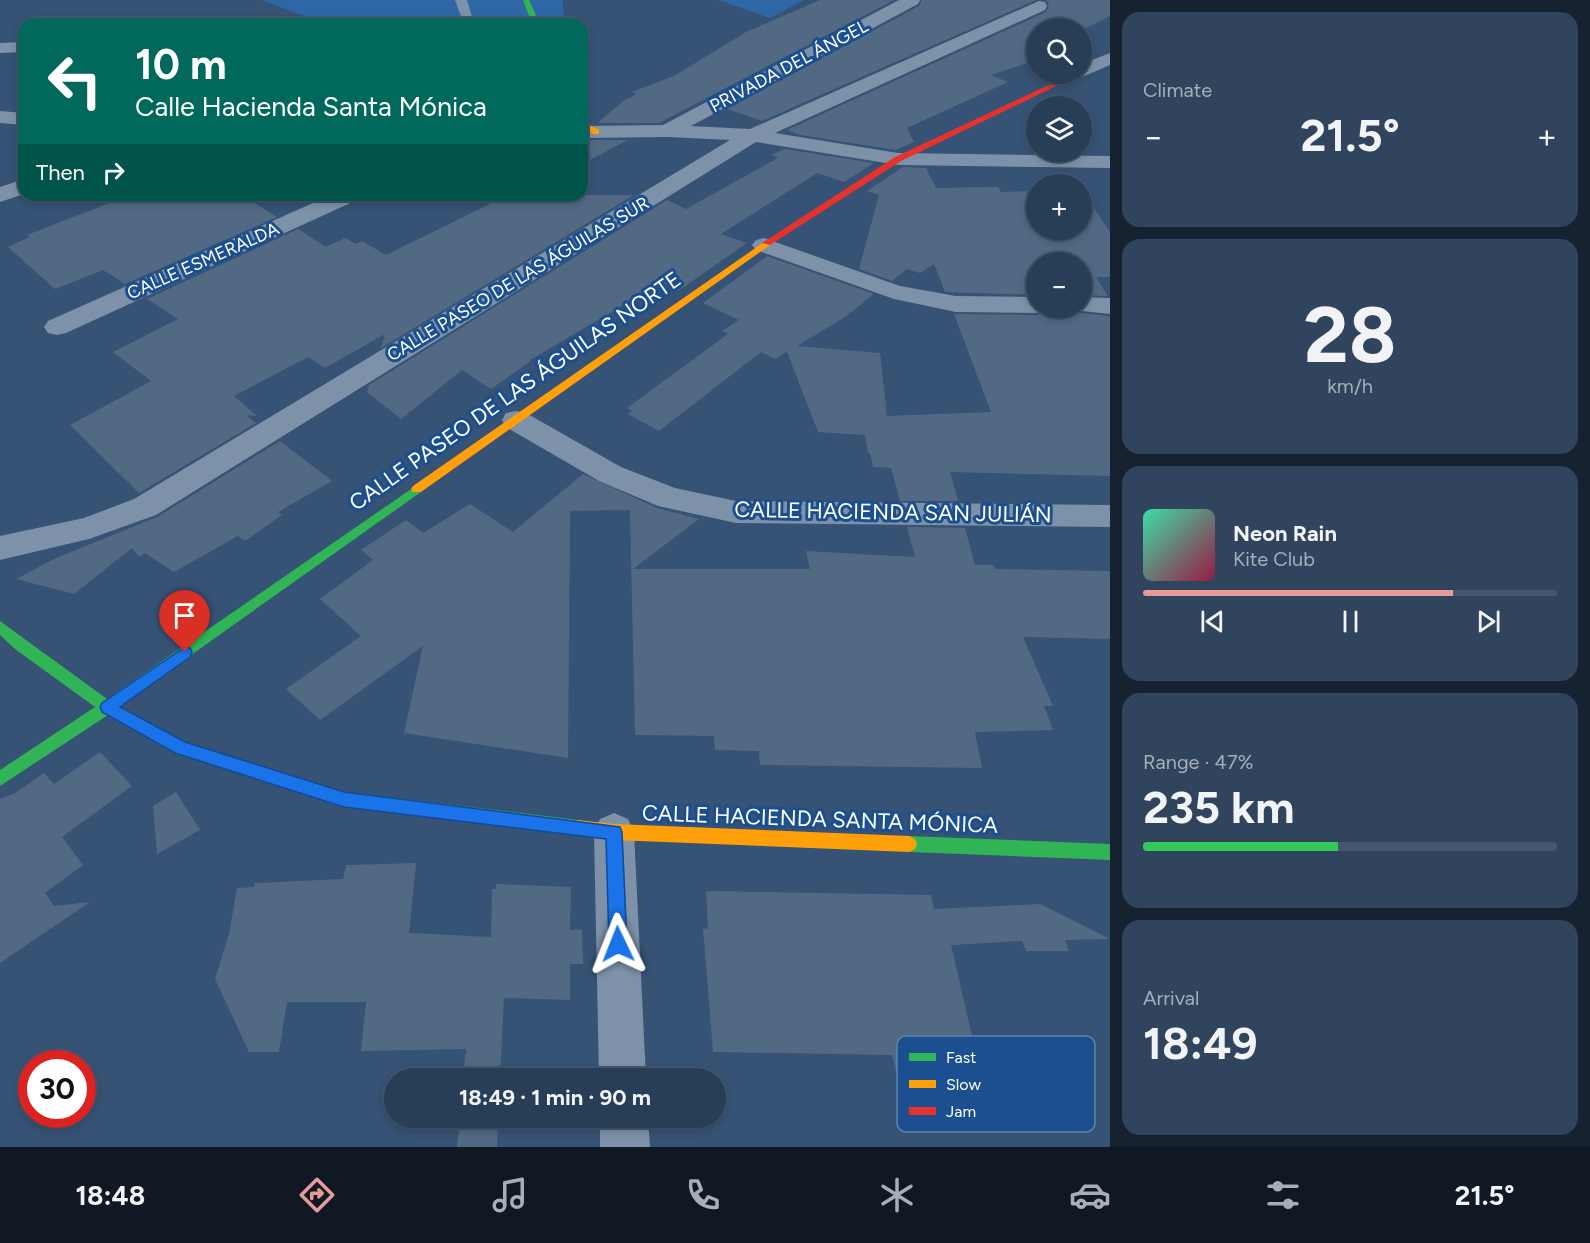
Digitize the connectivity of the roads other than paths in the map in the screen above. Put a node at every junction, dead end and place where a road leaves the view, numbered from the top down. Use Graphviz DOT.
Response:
graph roads {
  1 [pos="461,0"];
  2 [pos="526,0"];
  3 [pos="912,0"];
  4 [pos="1039,6"];
  5 [pos="466,17"];
  6 [pos="534,18"];
  7 [pos="18,47"];
  8 [pos="0,48"];
  9 [pos="1110,58"];
  10 [pos="1092,66"];
  11 [pos="1056,84"];
  12 [pos="0,117"];
  13 [pos="18,118"];
  14 [pos="588,129"];
  15 [pos="667,131"];
  16 [pos="753,135"];
  17 [pos="898,159"];
  18 [pos="1110,162"];
  19 [pos="18,188"];
  20 [pos="0,195"];
  21 [pos="336,201"];
  22 [pos="764,244"];
  23 [pos="1026,305"];
  24 [pos="1092,305"];
  25 [pos="1110,306"];
  26 [pos="57,327"];
  27 [pos="516,420"];
  28 [pos="1110,516"];
  29 [pos="0,548"];
  30 [pos="0,627"];
  31 [pos="107,707"];
  32 [pos="0,779"];
  33 [pos="614,832"];
  34 [pos="1110,852"];
  35 [pos="622,1068"];
  36 [pos="624,1128"];
  37 [pos="625,1147"];
  1 -- 5 [label="lane"];
  2 -- 6 [label="street"];
  3 -- 15 [label="street, PRIVADA DEL ÁNGEL"];
  4 -- 16 [label="street, CALLE PASEO DE LAS ÁGUILAS SUR"];
  7 -- 8 [label="street"];
  9 -- 10 [label="street"];
  11 -- 17 [label="street, CALLE PASEO DE LAS ÁGUILAS NORTE"];
  12 -- 13 [label="street"];
  14 -- 15 [label="street"];
  15 -- 16 [label="street"];
  16 -- 17 [label="street"];
  16 -- 29 [label="street, CALLE PASEO DE LAS ÁGUILAS SUR"];
  17 -- 18 [label="street"];
  17 -- 22 [label="street, CALLE PASEO DE LAS ÁGUILAS NORTE"];
  19 -- 20 [label="street"];
  21 -- 26 [label="street, CALLE ESMERALDA"];
  22 -- 23 [label="street"];
  22 -- 27 [label="street, CALLE PASEO DE LAS ÁGUILAS NORTE"];
  24 -- 25 [label="street"];
  27 -- 28 [label="street, CALLE HACIENDA SAN JULIÁN"];
  27 -- 31 [label="street, CALLE PASEO DE LAS ÁGUILAS NORTE"];
  30 -- 31 [label="street, CALLE HACIENDA SANTA MÓNICA"];
  31 -- 32 [label="street, CALLE PASEO DE LAS ÁGUILAS NORTE"];
  31 -- 33 [label="street, CALLE HACIENDA SANTA MÓNICA"];
  33 -- 34 [label="street, CALLE HACIENDA SANTA MÓNICA"];
  33 -- 35 [label="street"];
  36 -- 37 [label="street"];
}
